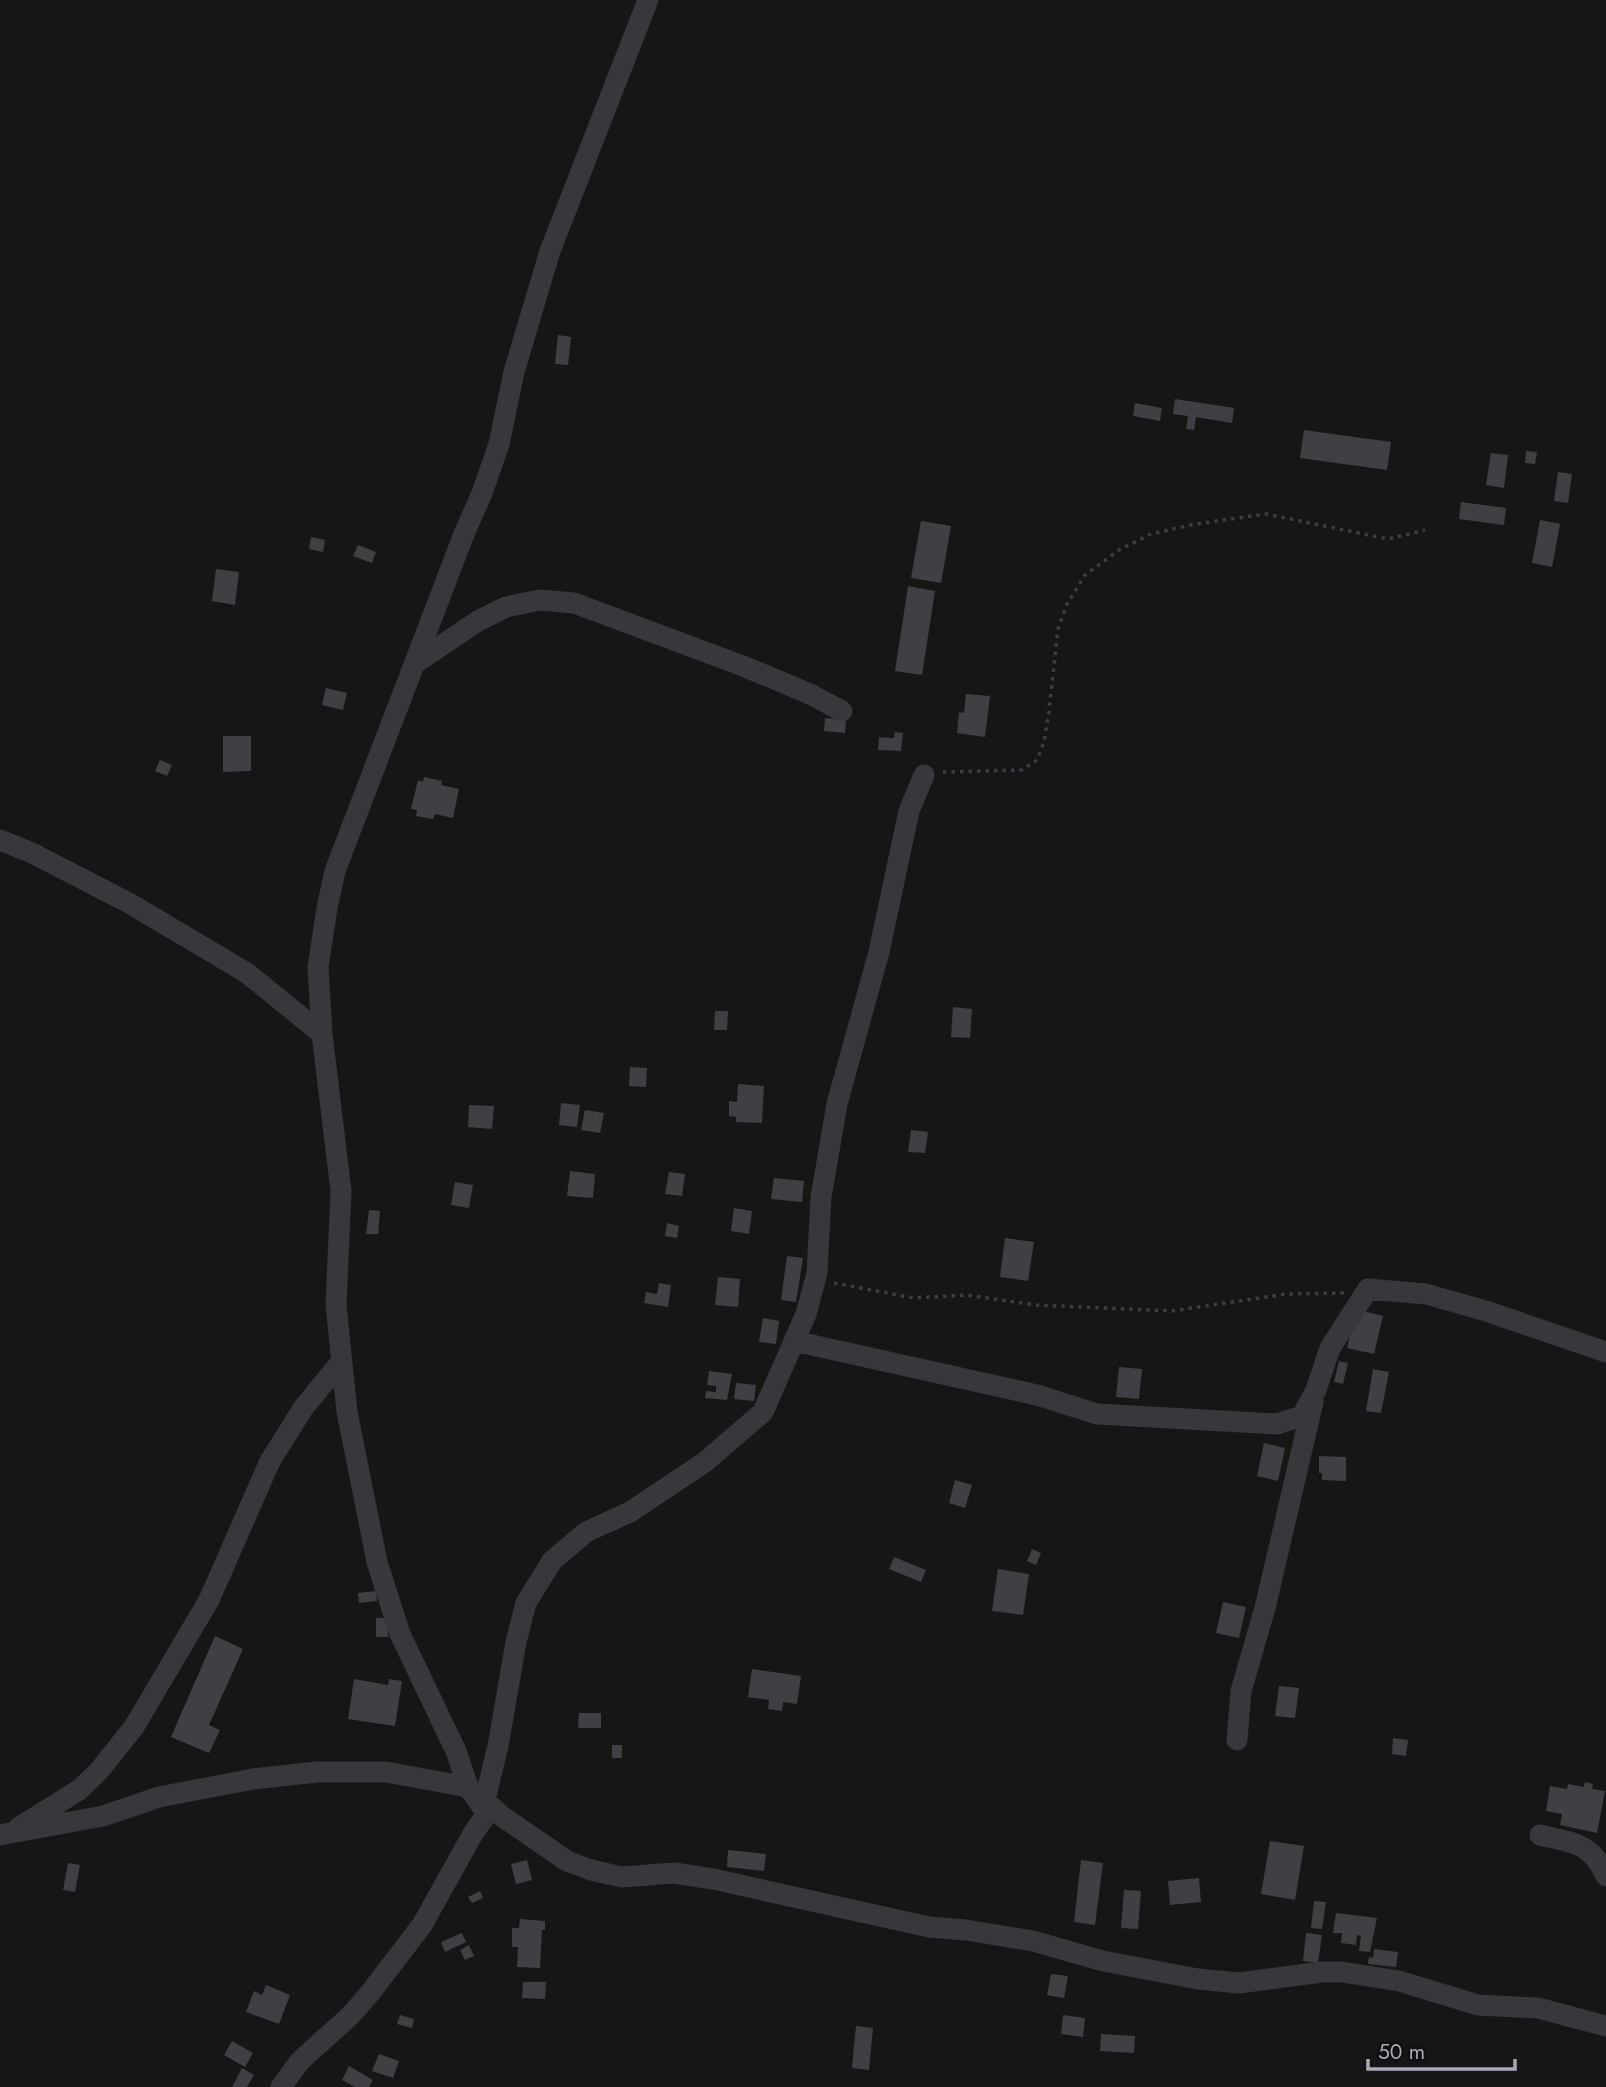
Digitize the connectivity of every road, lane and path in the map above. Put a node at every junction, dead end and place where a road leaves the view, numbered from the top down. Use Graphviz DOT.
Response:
graph roads {
  1 [pos="633,0"];
  2 [pos="648,0"];
  3 [pos="638,30"];
  4 [pos="1425,530"];
  5 [pos="414,664"];
  6 [pos="842,711"];
  7 [pos="924,775"];
  8 [pos="0,840"];
  9 [pos="322,1034"];
  10 [pos="814,1282"];
  11 [pos="1368,1289"];
  12 [pos="794,1341"];
  13 [pos="1606,1352"];
  14 [pos="341,1362"];
  15 [pos="1316,1390"];
  16 [pos="1237,1740"];
  17 [pos="468,1787"];
  18 [pos="487,1808"];
  19 [pos="5,1834"];
  20 [pos="1540,1835"];
  21 [pos="1606,1876"];
  22 [pos="1606,2026"];
  23 [pos="281,2087"];
  1 -- 3 [label="street"];
  2 -- 3 [label="street"];
  3 -- 5 [label="street"];
  4 -- 7 [label="path"];
  5 -- 6 [label="street"];
  5 -- 9 [label="street"];
  7 -- 10 [label="street"];
  8 -- 9 [label="street"];
  9 -- 14 [label="street"];
  10 -- 11 [label="path"];
  10 -- 12 [label="street"];
  11 -- 13 [label="street"];
  11 -- 15 [label="street"];
  12 -- 15 [label="street"];
  12 -- 18 [label="street"];
  14 -- 17 [label="street"];
  14 -- 19 [label="street"];
  15 -- 16 [label="street"];
  17 -- 18 [label="street"];
  17 -- 19 [label="street"];
  18 -- 22 [label="street"];
  18 -- 23 [label="street"];
  20 -- 21 [label="street"];
}
